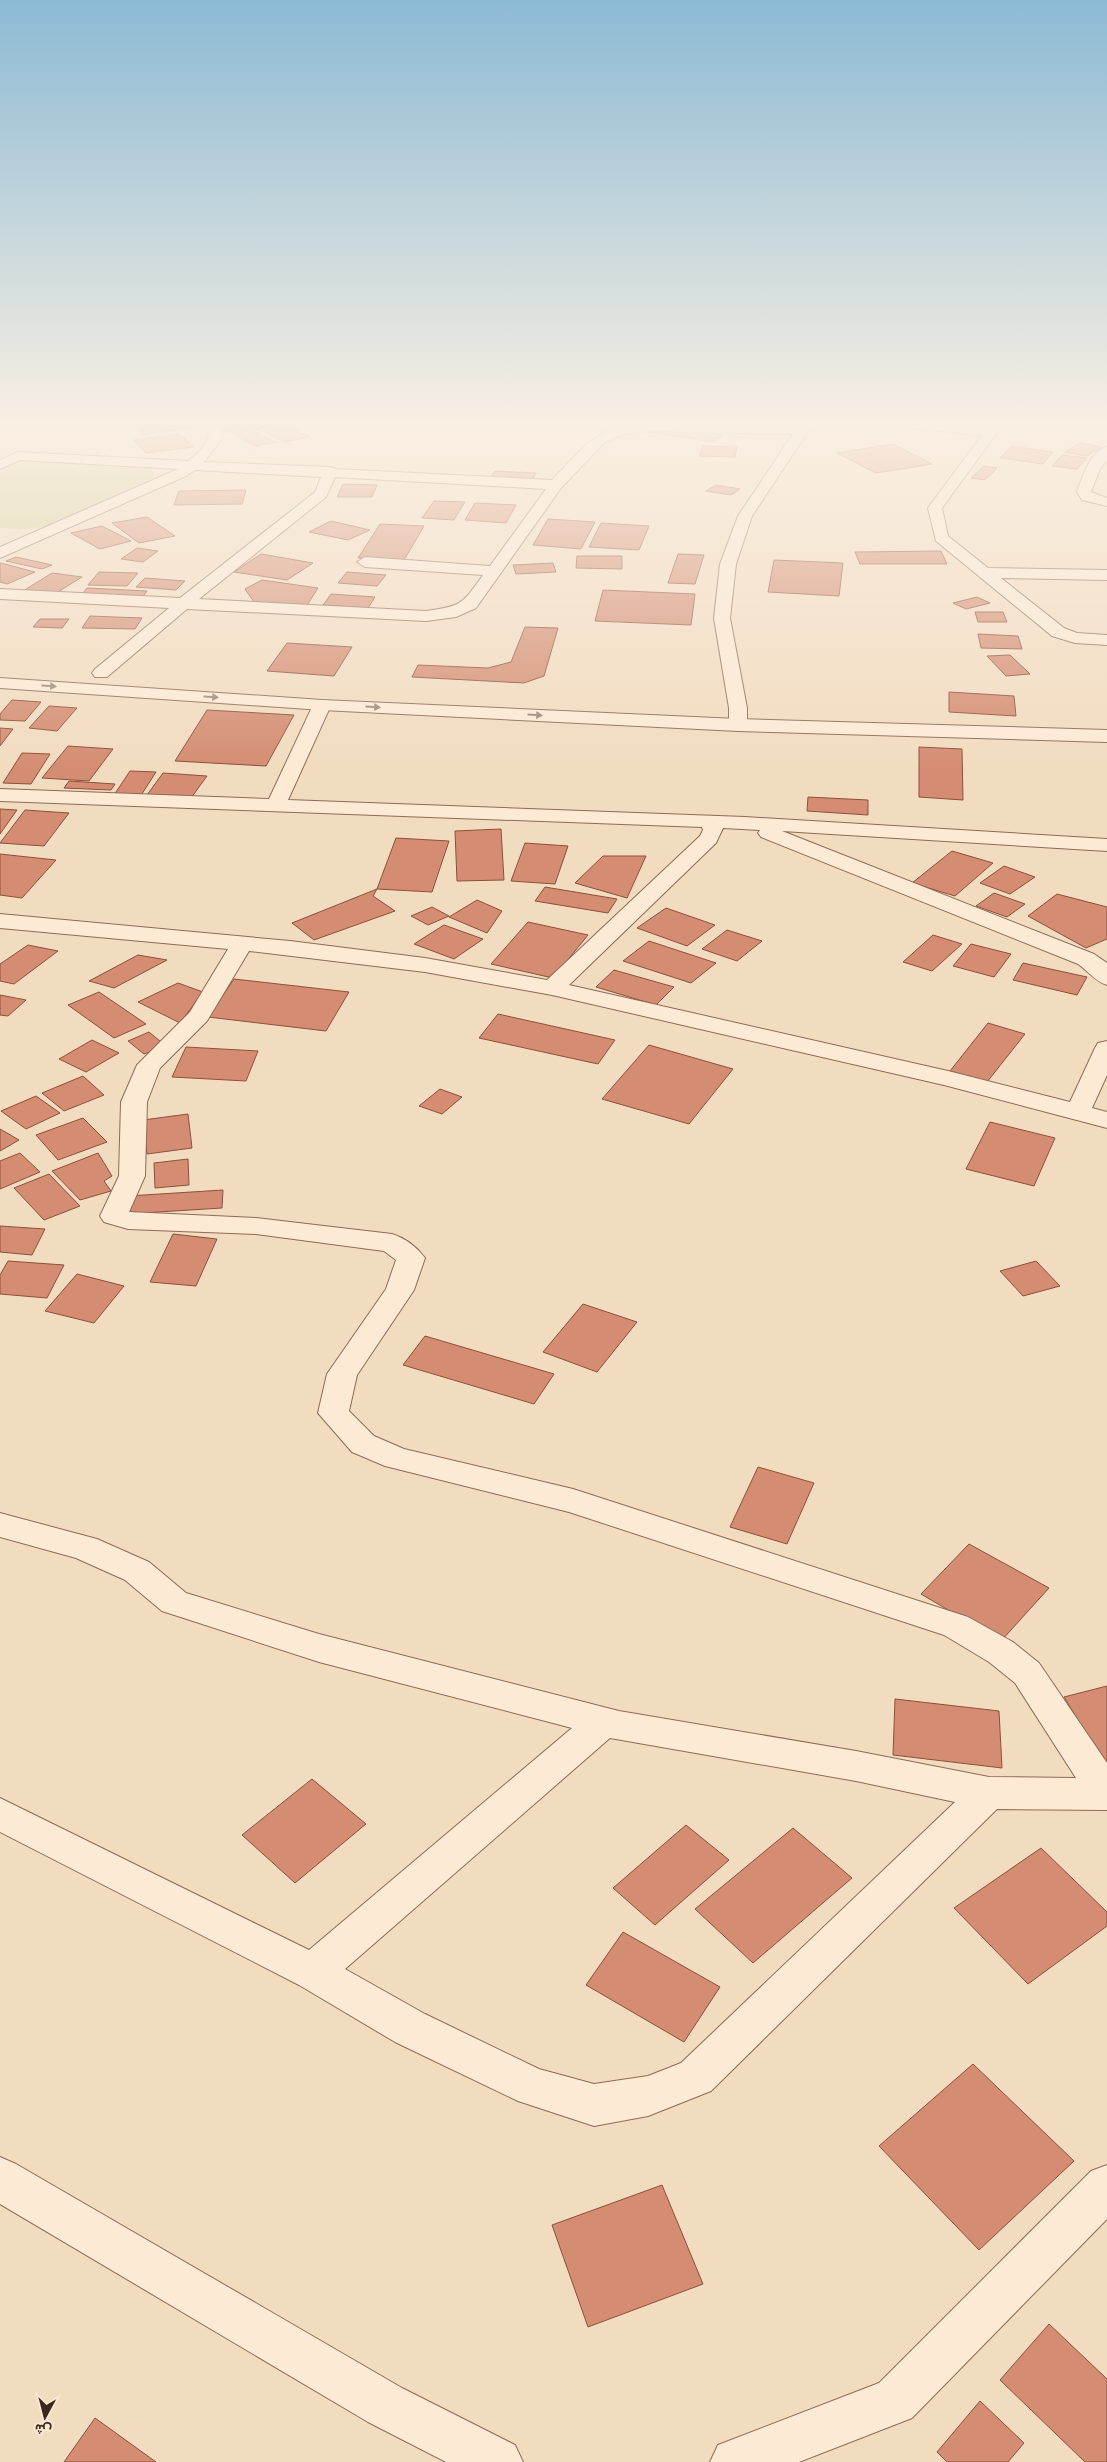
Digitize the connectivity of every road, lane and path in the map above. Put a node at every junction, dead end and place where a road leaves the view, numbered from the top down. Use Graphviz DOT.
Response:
graph roads {
  1 [pos="34,538"];
  2 [pos="266,538"];
  3 [pos="517,538"];
  4 [pos="737,538"];
  5 [pos="941,538"];
  6 [pos="0,553"];
  7 [pos="365,562"];
  8 [pos="493,571"];
  9 [pos="987,573"];
  10 [pos="1107,575"];
  11 [pos="0,594"];
  12 [pos="183,604"];
  13 [pos="1107,640"];
  14 [pos="0,668"];
  15 [pos="101,673"];
  16 [pos="131,674"];
  17 [pos="0,683"];
  18 [pos="82,688"];
  19 [pos="585,700"];
  20 [pos="322,705"];
  21 [pos="738,717"];
  22 [pos="1107,722"];
  23 [pos="1107,736"];
  24 [pos="0,795"];
  25 [pos="275,807"];
  26 [pos="710,822"];
  27 [pos="745,824"];
  28 [pos="1107,845"];
  29 [pos="0,921"];
  30 [pos="243,944"];
  31 [pos="1107,978"];
  32 [pos="552,988"];
  33 [pos="1107,1048"];
  34 [pos="1078,1112"];
  35 [pos="1107,1120"];
  36 [pos="0,1525"];
  37 [pos="604,1722"];
  38 [pos="990,1794"];
  39 [pos="1107,1794"];
  40 [pos="0,1814"];
  41 [pos="313,1972"];
  42 [pos="0,2179"];
  43 [pos="1107,2187"];
  44 [pos="498,2462"];
  45 [pos="735,2462"];
  1 -- 6 [label="street"];
  2 -- 12 [label="street"];
  3 -- 8 [label="street"];
  4 -- 21 [label="street"];
  5 -- 9 [label="street"];
  7 -- 8 [label="street"];
  8 -- 12 [label="street"];
  9 -- 10 [label="street"];
  9 -- 13 [label="street"];
  11 -- 12 [label="street"];
  12 -- 15 [label="street"];
  14 -- 15 [label="street"];
  15 -- 16 [label="street"];
  15 -- 18 [label="street"];
  17 -- 18 [label="street, one-way"];
  18 -- 20 [label="street, one-way"];
  19 -- 21 [label="street"];
  20 -- 21 [label="street, one-way"];
  20 -- 25 [label="street"];
  21 -- 22 [label="street"];
  21 -- 23 [label="street"];
  24 -- 25 [label="street"];
  25 -- 26 [label="street"];
  26 -- 27 [label="street"];
  26 -- 32 [label="street"];
  27 -- 28 [label="street"];
  27 -- 31 [label="street"];
  29 -- 30 [label="street"];
  30 -- 32 [label="street"];
  30 -- 39 [label="street"];
  32 -- 34 [label="street"];
  33 -- 34 [label="street"];
  34 -- 35 [label="street"];
  36 -- 37 [label="street"];
  37 -- 38 [label="street"];
  37 -- 41 [label="street"];
  38 -- 39 [label="street"];
  38 -- 41 [label="street"];
  40 -- 41 [label="street"];
  42 -- 44 [label="street"];
  43 -- 45 [label="street"];
}
